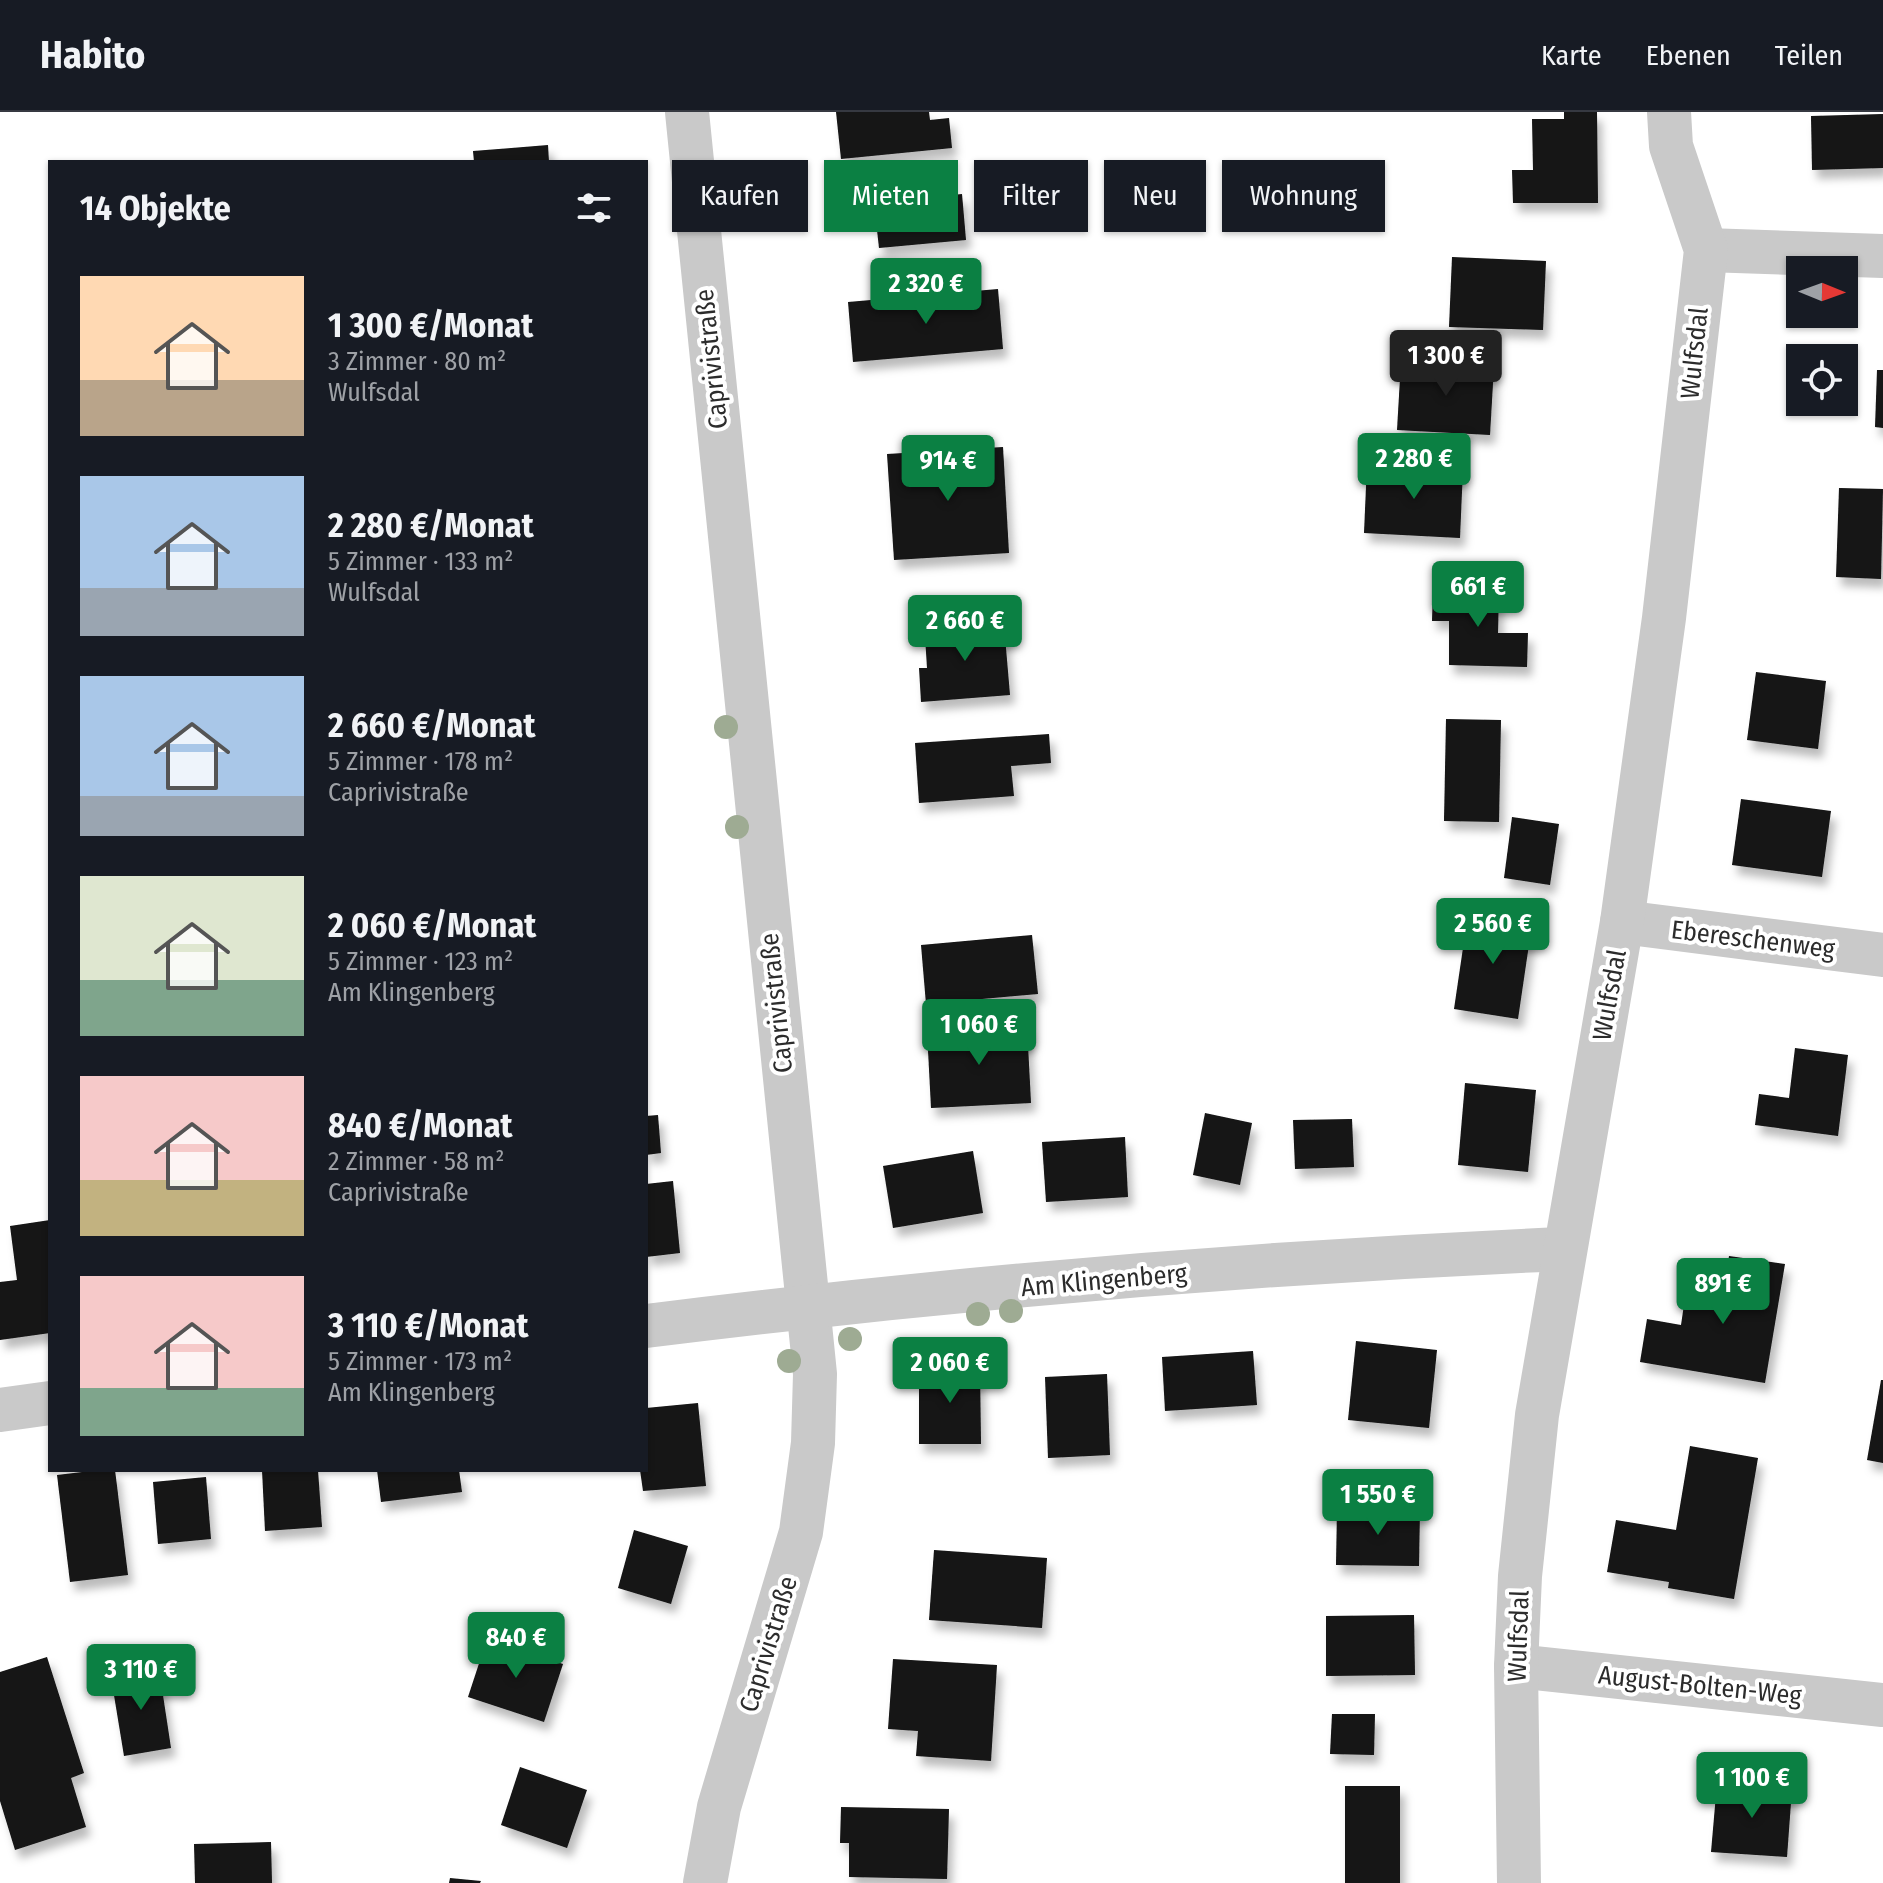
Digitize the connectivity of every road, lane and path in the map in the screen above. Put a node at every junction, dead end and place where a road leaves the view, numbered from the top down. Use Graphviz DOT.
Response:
graph roads {
  1 [pos="687,112"];
  2 [pos="1669,112"];
  3 [pos="1706,250"];
  4 [pos="1883,256"];
  5 [pos="1622,922"];
  6 [pos="1883,955"];
  7 [pos="1564,1249"];
  8 [pos="806,1306"];
  9 [pos="648,1326"];
  10 [pos="48,1403"];
  11 [pos="0,1410"];
  12 [pos="1516,1666"];
  13 [pos="1883,1705"];
  14 [pos="705,1883"];
  15 [pos="1519,1883"];
  1 -- 8 [label="street, Caprivistraße"];
  2 -- 3 [label="street, Wulfsdal"];
  3 -- 4 [label="street"];
  3 -- 5 [label="street, Wulfsdal"];
  5 -- 6 [label="street, Ebereschenweg"];
  5 -- 7 [label="street, Wulfsdal"];
  7 -- 8 [label="street, Am Klingenberg"];
  7 -- 12 [label="street, Wulfsdal"];
  8 -- 9 [label="street, Am Klingenberg"];
  8 -- 14 [label="street, Caprivistraße"];
  10 -- 11 [label="street"];
  12 -- 13 [label="street, August-Bolten-Weg"];
  12 -- 15 [label="street, Wulfsdal"];
}
